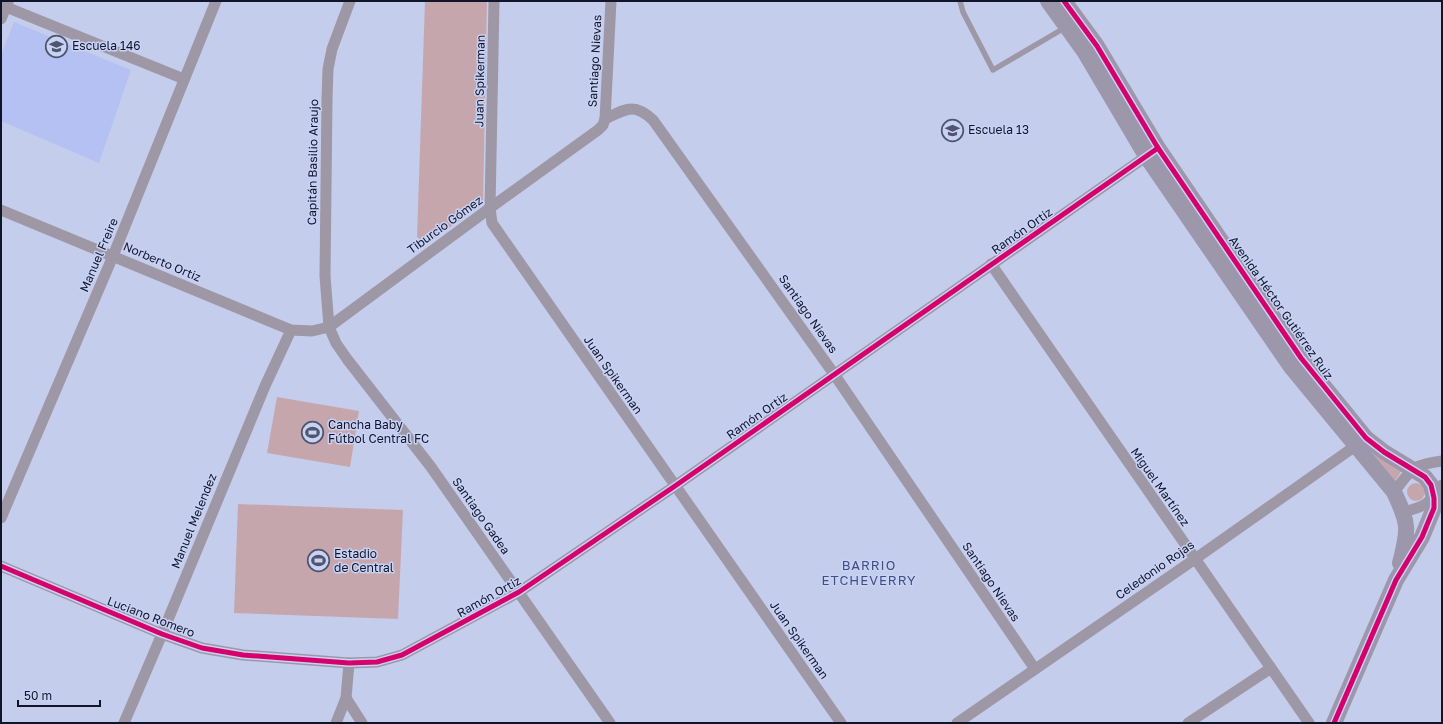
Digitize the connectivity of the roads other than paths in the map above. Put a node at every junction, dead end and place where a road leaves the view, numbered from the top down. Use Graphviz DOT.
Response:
graph roads {
  1 [pos="216,1"];
  2 [pos="350,1"];
  3 [pos="494,1"];
  4 [pos="611,1"];
  5 [pos="960,1"];
  6 [pos="1048,1"];
  7 [pos="1064,1"];
  8 [pos="5,5"];
  9 [pos="1,19"];
  10 [pos="1067,26"];
  11 [pos="184,79"];
  12 [pos="605,119"];
  13 [pos="1152,152"];
  14 [pos="490,208"];
  15 [pos="1,210"];
  16 [pos="113,256"];
  17 [pos="991,264"];
  18 [pos="329,327"];
  19 [pos="291,330"];
  20 [pos="834,374"];
  21 [pos="1361,442"];
  22 [pos="1442,461"];
  23 [pos="1413,468"];
  24 [pos="675,486"];
  25 [pos="1394,492"];
  26 [pos="1438,492"];
  27 [pos="1403,512"];
  28 [pos="1,518"];
  29 [pos="1195,559"];
  30 [pos="1,566"];
  31 [pos="1396,580"];
  32 [pos="519,592"];
  33 [pos="162,634"];
  34 [pos="349,663"];
  35 [pos="1035,668"];
  36 [pos="1271,668"];
  37 [pos="346,698"];
  38 [pos="124,723"];
  39 [pos="336,723"];
  40 [pos="362,723"];
  41 [pos="610,723"];
  42 [pos="841,723"];
  43 [pos="957,723"];
  44 [pos="1188,723"];
  45 [pos="1309,723"];
  46 [pos="1334,723"];
  1 -- 11 [label="street, Manuel Freire"];
  2 -- 18 [label="street, Capitán Basilio Araujo"];
  3 -- 14 [label="street, Juan Spikerman"];
  4 -- 12 [label="street, Santiago Nievas"];
  5 -- 10 [label="lane"];
  6 -- 10 [label="street, Avenida Héctor Gutiérrez Ruiz"];
  7 -- 13 [label="street, Avenida Héctor Gutiérrez Ruiz"];
  8 -- 9 [label="street"];
  8 -- 11 [label="street"];
  10 -- 13 [label="street, Avenida Héctor Gutiérrez Ruiz"];
  11 -- 16 [label="street, Manuel Freire"];
  12 -- 14 [label="street, Tiburcio Gómez"];
  12 -- 20 [label="street, Santiago Nievas"];
  13 -- 17 [label="street, Ramón Ortiz"];
  13 -- 21 [label="street, Avenida Héctor Gutiérrez Ruiz"];
  14 -- 18 [label="street, Tiburcio Gómez"];
  14 -- 24 [label="street, Juan Spikerman"];
  15 -- 16 [label="street, Norberto Ortiz"];
  16 -- 19 [label="street, Norberto Ortiz"];
  16 -- 28 [label="street, Manuel Freire"];
  17 -- 20 [label="street, Ramón Ortiz"];
  17 -- 29 [label="street, Miguel Martínez"];
  18 -- 19 [label="street, Tiburcio Gómez"];
  18 -- 32 [label="street, Santiago Gadea"];
  19 -- 33 [label="street, Manuel Melendez"];
  20 -- 24 [label="street, Ramón Ortiz"];
  20 -- 35 [label="street, Santiago Nievas"];
  21 -- 23 [label="street, Avenida Héctor Gutiérrez Ruiz"];
  21 -- 25 [label="street, Avenida Héctor Gutiérrez Ruiz"];
  21 -- 29 [label="street, Celedonio Rojas"];
  22 -- 23 [label="street"];
  23 -- 25 [label="street"];
  23 -- 26 [label="street, Avenida Héctor Gutiérrez Ruiz"];
  24 -- 32 [label="street, Ramón Ortiz"];
  24 -- 42 [label="street, Juan Spikerman"];
  25 -- 27 [label="street, Avenida Héctor Gutiérrez Ruiz"];
  26 -- 27 [label="street"];
  26 -- 31 [label="street, Avenida Héctor Gutiérrez Ruiz"];
  27 -- 31 [label="street, Avenida Héctor Gutiérrez Ruiz"];
  29 -- 35 [label="street, Celedonio Rojas"];
  29 -- 36 [label="street, Miguel Martínez"];
  30 -- 33 [label="street, Luciano Romero"];
  31 -- 46 [label="street, Avenida Héctor Gutiérrez Ruiz"];
  32 -- 34 [label="street, Ramón Ortiz"];
  32 -- 41 [label="street, Santiago Gadea"];
  33 -- 34 [label="street, Luciano Romero"];
  33 -- 38 [label="street, Manuel Melendez"];
  34 -- 37 [label="street"];
  35 -- 43 [label="street, Celedonio Rojas"];
  36 -- 44 [label="street"];
  36 -- 45 [label="street, Miguel Martínez"];
  37 -- 39 [label="street"];
  37 -- 40 [label="street"];
}
